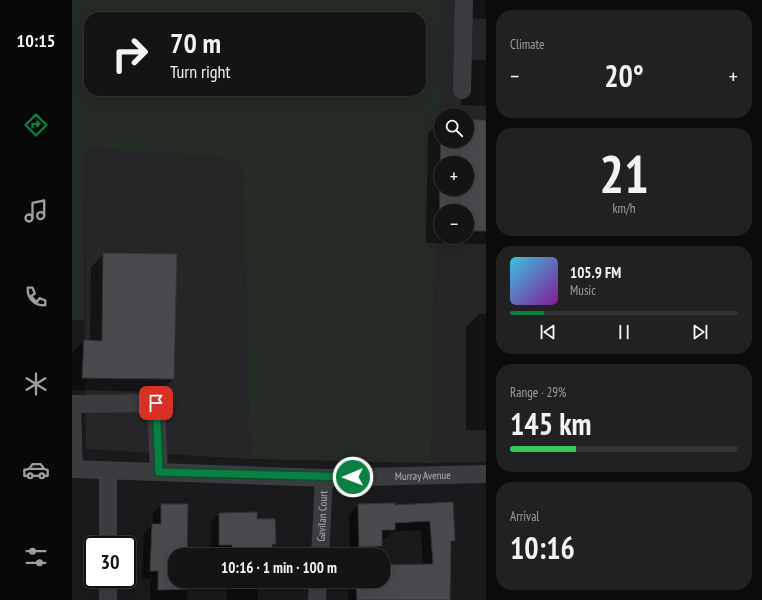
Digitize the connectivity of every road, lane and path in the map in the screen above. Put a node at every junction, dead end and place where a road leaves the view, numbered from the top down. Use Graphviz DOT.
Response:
graph roads {
  1 [pos="464,0"];
  2 [pos="462,90"];
  3 [pos="72,404"];
  4 [pos="72,408"];
  5 [pos="73,469"];
  6 [pos="108,470"];
  7 [pos="159,472"];
  8 [pos="486,474"];
  9 [pos="324,478"];
  10 [pos="108,536"];
  11 [pos="320,548"];
  12 [pos="108,588"];
  13 [pos="318,588"];
  14 [pos="108,600"];
  15 [pos="317,600"];
  1 -- 2 [label="street"];
  3 -- 7 [label="street"];
  4 -- 5 [label="street"];
  5 -- 6 [label="street, Murray Avenue"];
  6 -- 7 [label="street, Murray Avenue"];
  6 -- 10 [label="street"];
  7 -- 9 [label="street, Murray Avenue"];
  8 -- 9 [label="street, Murray Avenue"];
  9 -- 11 [label="street, Gavilan Court"];
  12 -- 14 [label="street"];
  13 -- 15 [label="street"];
}
